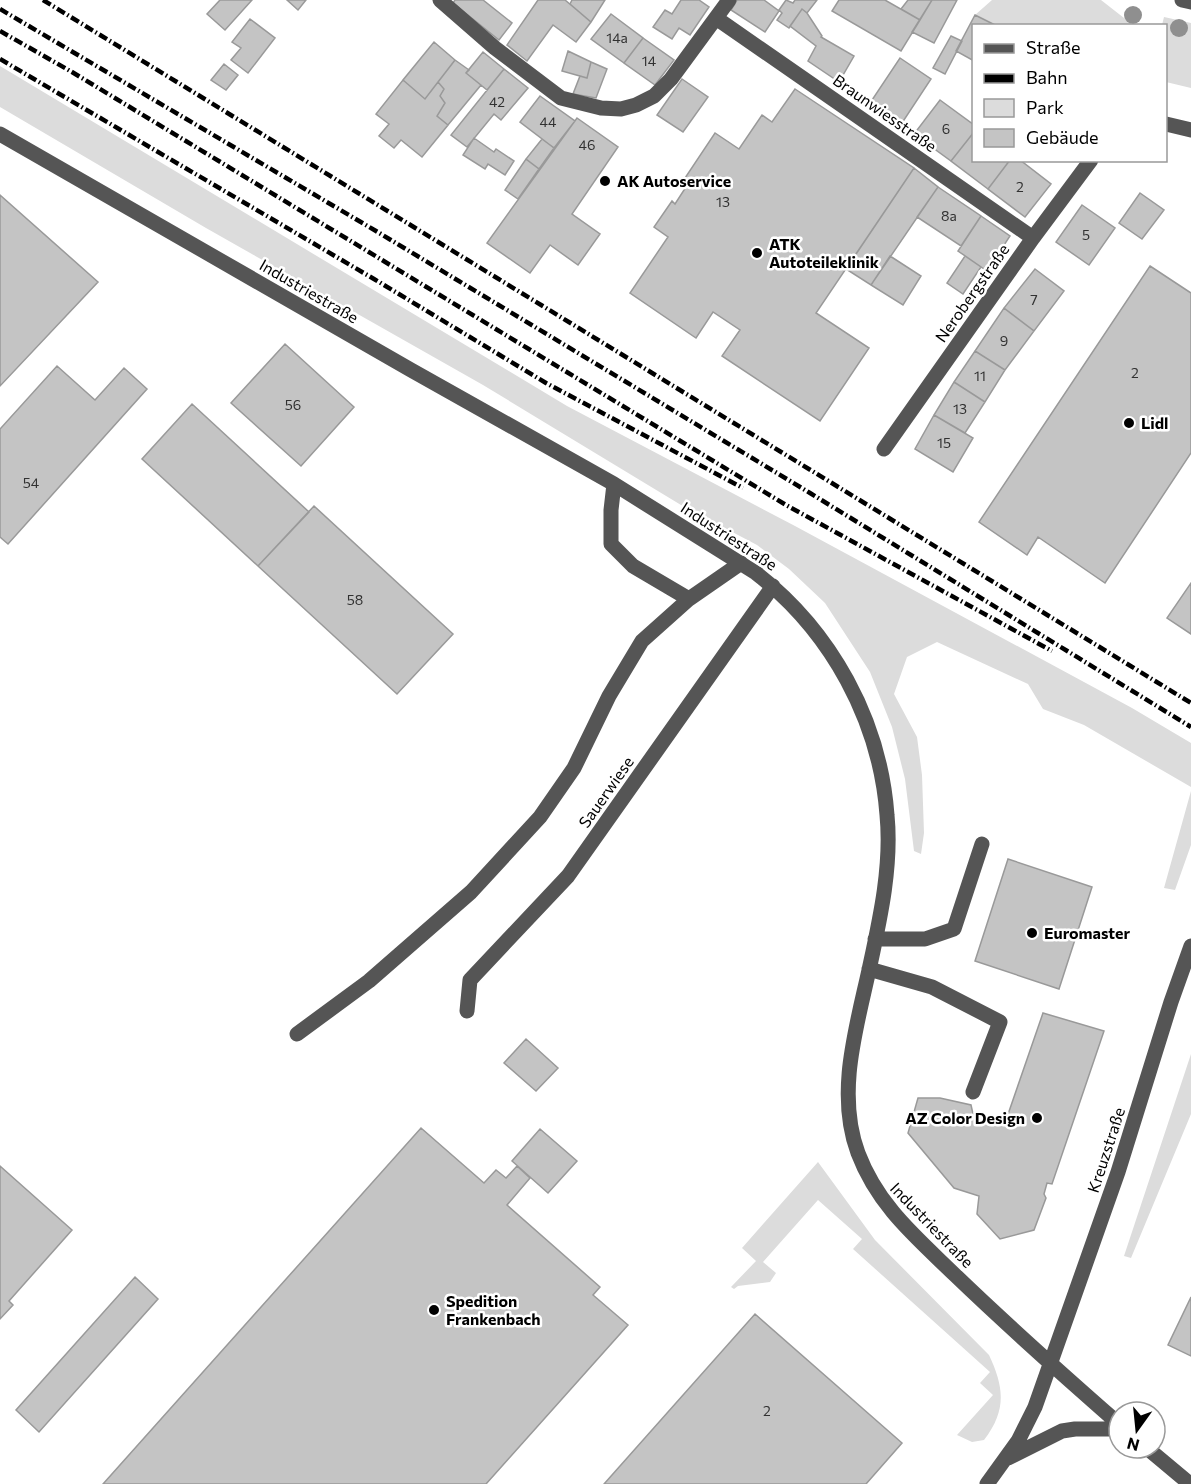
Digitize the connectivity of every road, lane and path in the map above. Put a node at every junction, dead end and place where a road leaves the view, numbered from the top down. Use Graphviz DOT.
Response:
graph roads {
  1 [pos="440,0"];
  2 [pos="729,0"];
  3 [pos="716,18"];
  4 [pos="1167,124"];
  5 [pos="1191,130"];
  6 [pos="0,134"];
  7 [pos="1090,162"];
  8 [pos="1033,238"];
  9 [pos="884,449"];
  10 [pos="614,484"];
  11 [pos="741,563"];
  12 [pos="773,586"];
  13 [pos="689,599"];
  14 [pos="982,844"];
  15 [pos="876,939"];
  16 [pos="1191,946"];
  17 [pos="869,969"];
  18 [pos="467,1011"];
  19 [pos="297,1034"];
  20 [pos="973,1092"];
  21 [pos="1051,1363"];
  22 [pos="1107,1413"];
  23 [pos="1107,1429"];
  24 [pos="1006,1459"];
  25 [pos="1161,1460"];
  26 [pos="987,1484"];
  27 [pos="1190,1484"];
  1 -- 3 [label="street"];
  2 -- 3 [label="street"];
  3 -- 8 [label="street, Braunwiesstraße"];
  4 -- 5 [label="street"];
  6 -- 10 [label="street, Industriestraße"];
  7 -- 8 [label="street, Nerobergstraße"];
  8 -- 9 [label="street, Nerobergstraße"];
  10 -- 11 [label="street, Industriestraße"];
  10 -- 13 [label="street"];
  11 -- 12 [label="street, Industriestraße"];
  11 -- 13 [label="street"];
  12 -- 15 [label="street, Industriestraße"];
  12 -- 18 [label="street, Sauerwiese"];
  13 -- 19 [label="street"];
  14 -- 15 [label="street"];
  15 -- 17 [label="street, Industriestraße"];
  16 -- 21 [label="street, Kreuzstraße"];
  17 -- 20 [label="street"];
  17 -- 21 [label="street, Industriestraße"];
  21 -- 22 [label="street, Industriestraße"];
  21 -- 24 [label="street, Kreuzstraße"];
  23 -- 24 [label="street"];
  24 -- 26 [label="street, Kreuzstraße"];
  25 -- 27 [label="street"];
}
